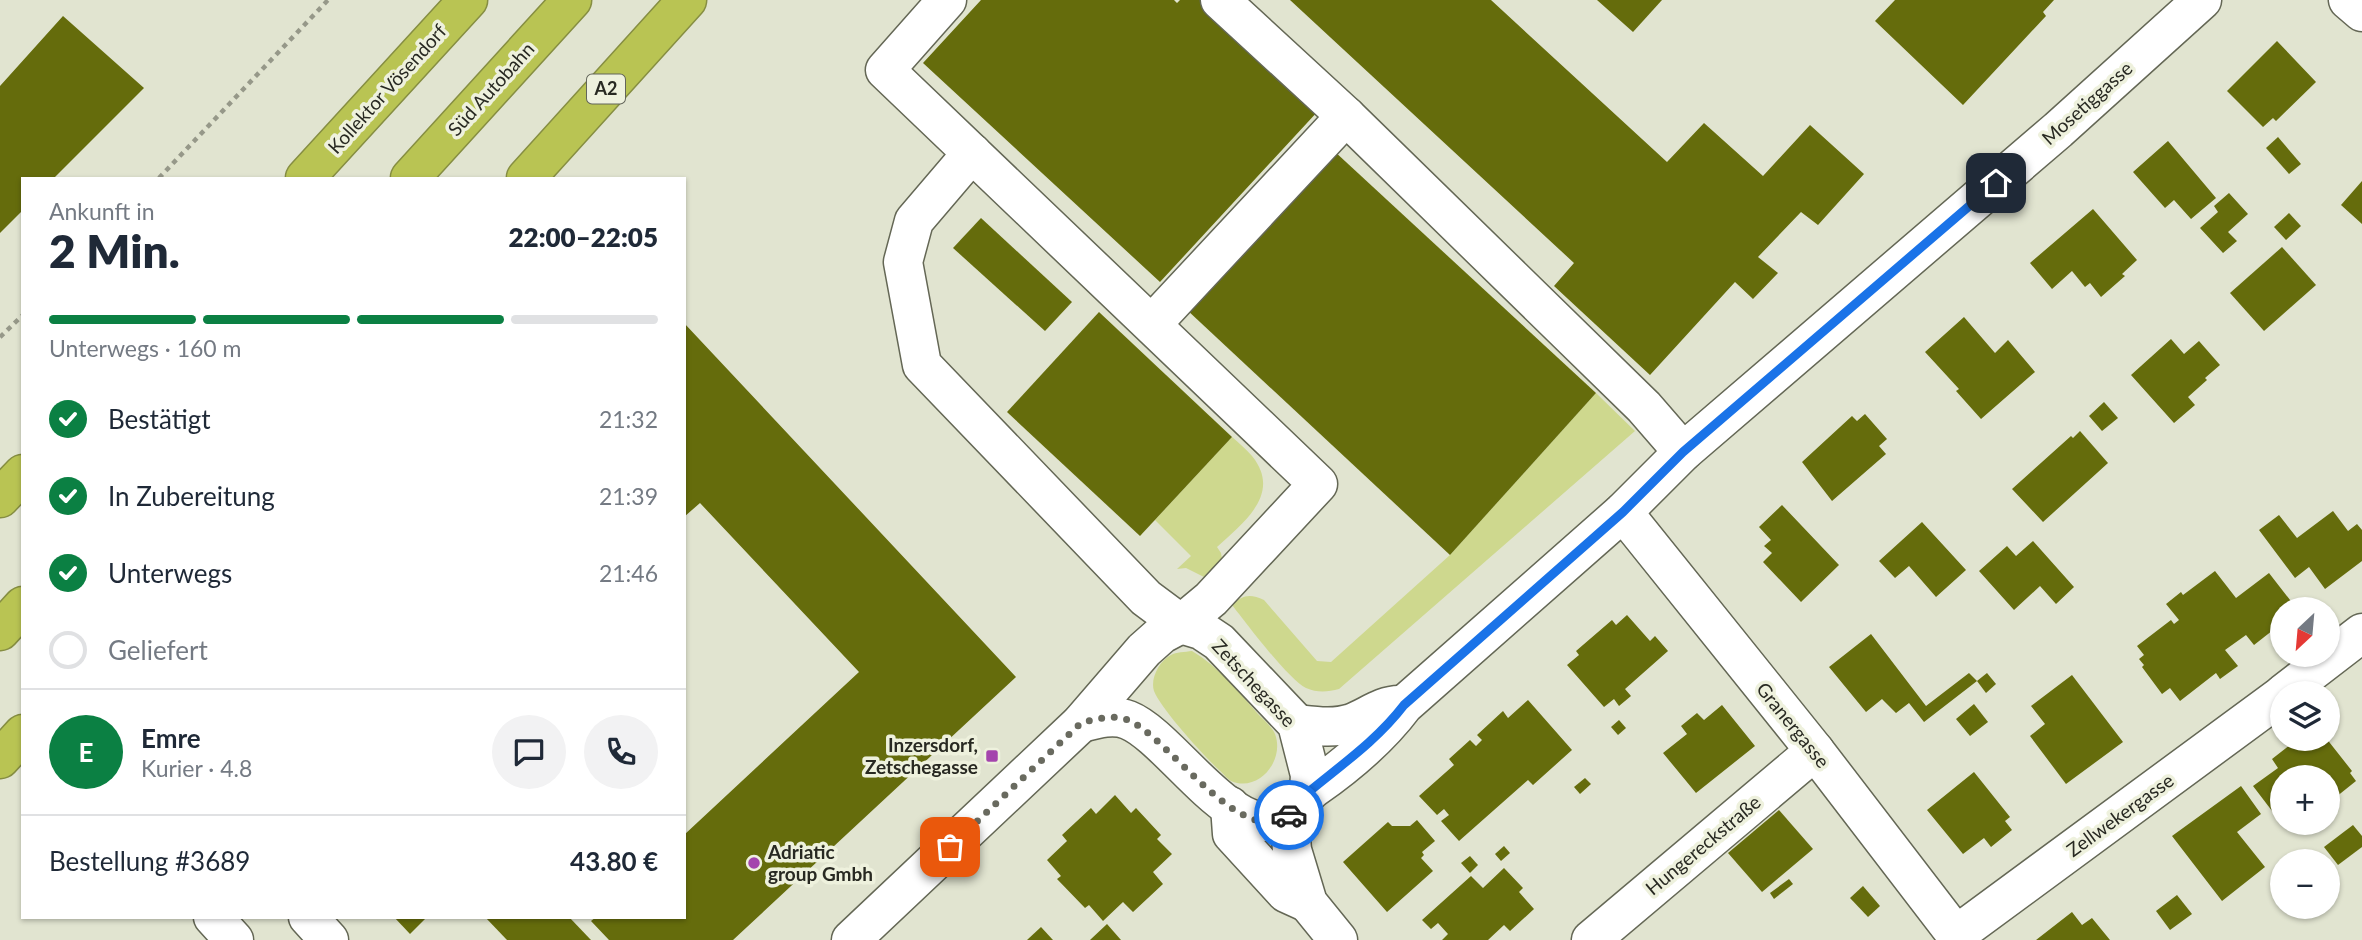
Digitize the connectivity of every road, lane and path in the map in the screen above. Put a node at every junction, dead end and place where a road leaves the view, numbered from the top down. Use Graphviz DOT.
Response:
graph roads {
  1 [pos="328,0"];
  2 [pos="468,0"];
  3 [pos="572,0"];
  4 [pos="687,0"];
  5 [pos="947,0"];
  6 [pos="1220,0"];
  7 [pos="2202,0"];
  8 [pos="2348,0"];
  9 [pos="2362,12"];
  10 [pos="1346,116"];
  11 [pos="972,153"];
  12 [pos="160,177"];
  13 [pos="306,177"];
  14 [pos="411,177"];
  15 [pos="527,177"];
  16 [pos="21,317"];
  17 [pos="1152,324"];
  18 [pos="0,337"];
  19 [pos="1683,452"];
  20 [pos="21,476"];
  21 [pos="0,498"];
  22 [pos="1623,512"];
  23 [pos="21,608"];
  24 [pos="1181,624"];
  25 [pos="0,631"];
  26 [pos="2362,633"];
  27 [pos="2300,681"];
  28 [pos="2270,704"];
  29 [pos="1404,705"];
  30 [pos="1081,723"];
  31 [pos="1297,724"];
  32 [pos="21,736"];
  33 [pos="1815,751"];
  34 [pos="0,759"];
  35 [pos="1299,803"];
  36 [pos="1230,806"];
  37 [pos="1308,903"];
  38 [pos="215,919"];
  39 [pos="310,919"];
  40 [pos="1958,937"];
  41 [pos="234,940"];
  42 [pos="329,940"];
  43 [pos="851,940"];
  44 [pos="1338,940"];
  45 [pos="1591,940"];
  1 -- 12 [label="path"];
  2 -- 13 [label="highway, Kollektor Vösendorf"];
  3 -- 14 [label="highway, Süd Autobahn"];
  4 -- 15 [label="highway, A2"];
  5 -- 11 [label="street"];
  6 -- 10 [label="street"];
  7 -- 19 [label="street, Mosetiggasse"];
  8 -- 9 [label="street"];
  10 -- 17 [label="street"];
  10 -- 19 [label="street"];
  11 -- 17 [label="street"];
  11 -- 24 [label="street, Zetschegasse"];
  16 -- 18 [label="path"];
  17 -- 24 [label="street"];
  19 -- 22 [label="street, Mosetiggasse"];
  20 -- 21 [label="highway"];
  22 -- 29 [label="street, Mosetiggasse"];
  22 -- 33 [label="street, Granergasse"];
  23 -- 25 [label="highway"];
  24 -- 30 [label="street"];
  24 -- 31 [label="street, Zetschegasse"];
  26 -- 27 [label="street, Zellwekergasse"];
  28 -- 40 [label="street, Zellwekergasse"];
  29 -- 31 [label="street, Mosetiggasse"];
  29 -- 35 [label="street, Mosetiggasse"];
  30 -- 36 [label="street"];
  30 -- 43 [label="street"];
  31 -- 35 [label="street, Zetschegasse"];
  32 -- 34 [label="highway"];
  33 -- 40 [label="street, Granergasse"];
  33 -- 45 [label="street, Hungereckstraße"];
  35 -- 36 [label="street"];
  35 -- 37 [label="street"];
  36 -- 37 [label="street"];
  37 -- 44 [label="street"];
  38 -- 41 [label="street"];
  39 -- 42 [label="street"];
}
